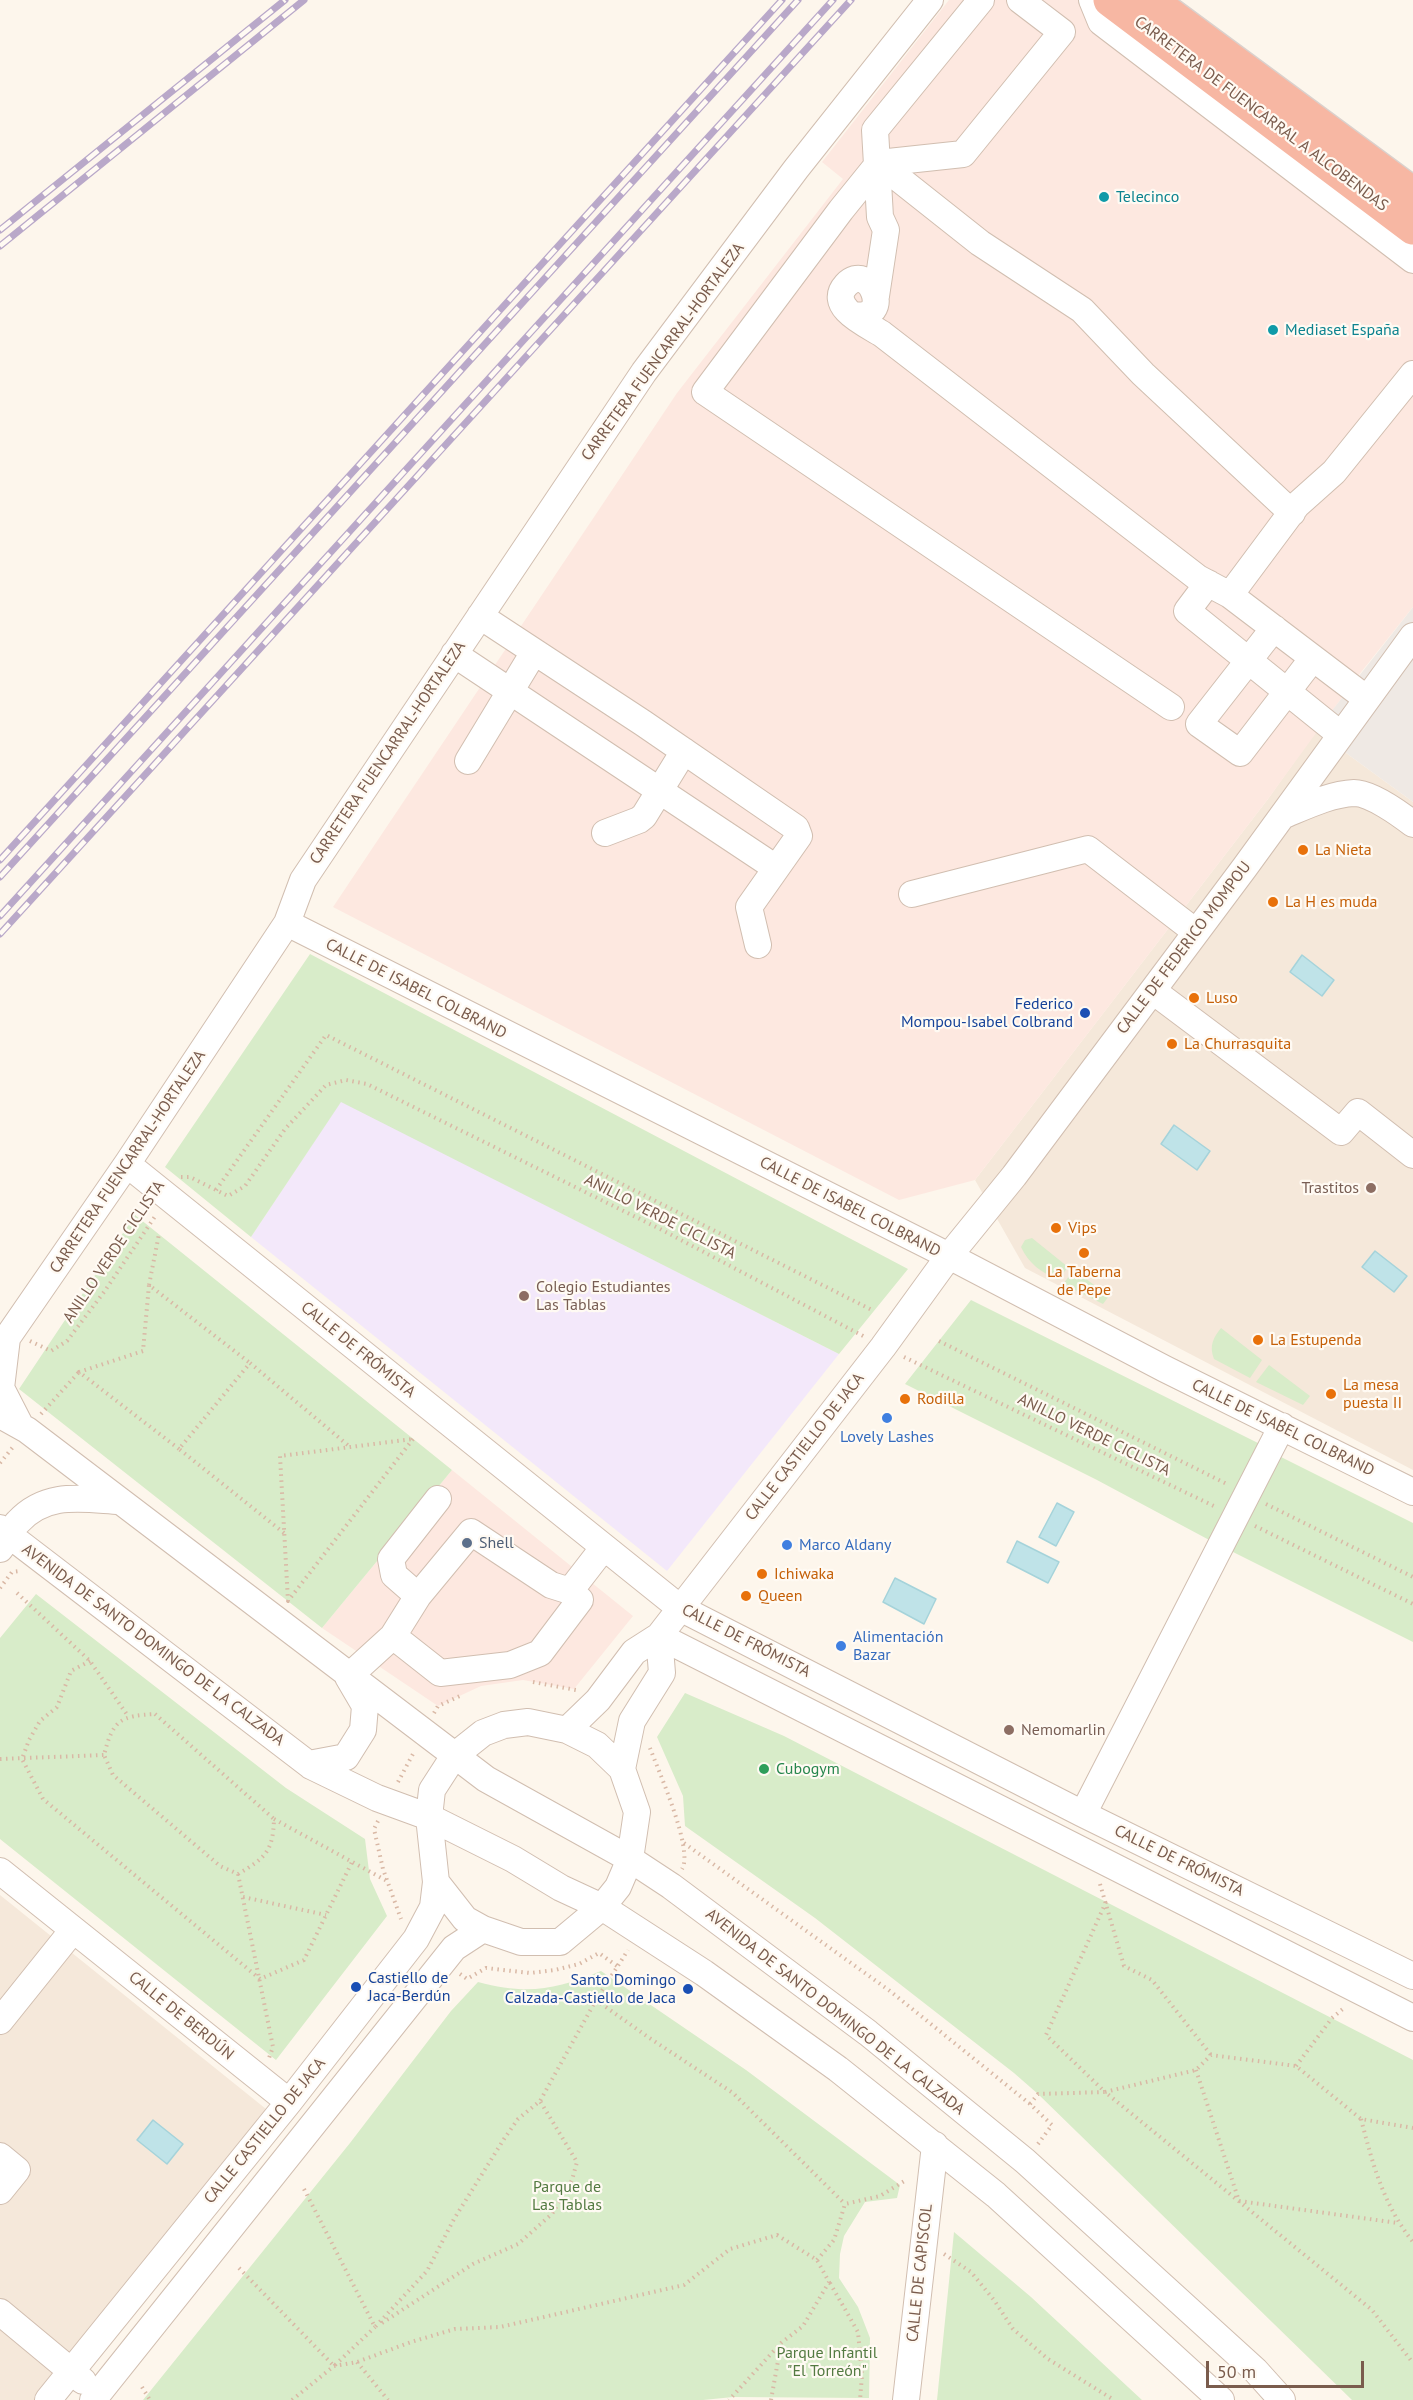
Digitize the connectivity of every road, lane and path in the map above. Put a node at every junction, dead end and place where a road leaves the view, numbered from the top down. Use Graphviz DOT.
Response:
graph roads {
  1 [pos="930,0"];
  2 [pos="981,0"];
  3 [pos="1020,0"];
  4 [pos="1092,0"];
  5 [pos="1110,0"];
  6 [pos="1150,0"];
  7 [pos="879,163"];
  8 [pos="1413,194"];
  9 [pos="880,217"];
  10 [pos="1413,228"];
  11 [pos="1413,260"];
  12 [pos="866,308"];
  13 [pos="1413,374"];
  14 [pos="1292,513"];
  15 [pos="1219,589"];
  16 [pos="480,616"];
  17 [pos="1274,628"];
  18 [pos="1413,636"];
  19 [pos="534,652"];
  20 [pos="454,654"];
  21 [pos="1313,658"];
  22 [pos="1249,661"];
  23 [pos="510,691"];
  24 [pos="1287,691"];
  25 [pos="1367,699"];
  26 [pos="1171,708"];
  27 [pos="1341,735"];
  28 [pos="684,751"];
  29 [pos="468,761"];
  30 [pos="660,790"];
  31 [pos="1282,816"];
  32 [pos="1413,824"];
  33 [pos="605,833"];
  34 [pos="776,867"];
  35 [pos="912,894"];
  36 [pos="287,923"];
  37 [pos="1196,932"];
  38 [pos="758,945"];
  39 [pos="1153,991"];
  40 [pos="1413,1155"];
  41 [pos="127,1164"];
  42 [pos="216,1190"];
  43 [pos="167,1197"];
  44 [pos="159,1234"];
  45 [pos="949,1256"];
  46 [pos="149,1285"];
  47 [pos="874,1311"];
  48 [pos="8,1338"];
  49 [pos="939,1341"];
  50 [pos="883,1347"];
  51 [pos="250,1364"];
  52 [pos="10,1420"];
  53 [pos="1282,1426"];
  54 [pos="350,1447"];
  55 [pos="179,1449"];
  56 [pos="1413,1492"];
  57 [pos="438,1499"];
  58 [pos="120,1501"];
  59 [pos="1241,1505"];
  60 [pos="284,1533"];
  61 [pos="3,1538"];
  62 [pos="604,1547"];
  63 [pos="1413,1577"];
  64 [pos="570,1591"];
  65 [pos="17,1593"];
  66 [pos="418,1596"];
  67 [pos="1413,1604"];
  68 [pos="680,1608"];
  69 [pos="393,1636"];
  70 [pos="659,1636"];
  71 [pos="90,1661"];
  72 [pos="348,1677"];
  73 [pos="523,1680"];
  74 [pos="471,1691"];
  75 [pos="598,1700"];
  76 [pos="128,1716"];
  77 [pos="632,1721"];
  78 [pos="567,1730"];
  79 [pos="423,1734"];
  80 [pos="104,1755"];
  81 [pos="454,1756"];
  82 [pos="0,1759"];
  83 [pos="22,1759"];
  84 [pos="311,1766"];
  85 [pos="622,1769"];
  86 [pos="388,1802"];
  87 [pos="1083,1814"];
  88 [pos="429,1817"];
  89 [pos="274,1819"];
  90 [pos="684,1843"];
  91 [pos="630,1859"];
  92 [pos="352,1862"];
  93 [pos="0,1871"];
  94 [pos="238,1874"];
  95 [pos="388,1882"];
  96 [pos="435,1882"];
  97 [pos="671,1886"];
  98 [pos="243,1897"];
  99 [pos="602,1907"];
  100 [pos="326,1915"];
  101 [pos="483,1929"];
  102 [pos="73,1930"];
  103 [pos="641,1931"];
  104 [pos="416,1939"];
  105 [pos="444,1961"];
  106 [pos="617,1966"];
  107 [pos="1413,1976"];
  108 [pos="260,1979"];
  109 [pos="596,2000"];
  110 [pos="1409,2008"];
  111 [pos="1332,2018"];
  112 [pos="0,2020"];
  113 [pos="1211,2055"];
  114 [pos="269,2059"];
  115 [pos="1296,2066"];
  116 [pos="1196,2070"];
  117 [pos="1105,2092"];
  118 [pos="540,2101"];
  119 [pos="289,2102"];
  120 [pos="1030,2104"];
  121 [pos="1361,2119"];
  122 [pos="1413,2128"];
  123 [pos="935,2145"];
  124 [pos="1036,2146"];
  125 [pos="0,2157"];
  126 [pos="906,2180"];
  127 [pos="304,2188"];
  128 [pos="0,2191"];
  129 [pos="1239,2201"];
  130 [pos="845,2204"];
  131 [pos="1398,2223"];
  132 [pos="1413,2242"];
  133 [pos="943,2253"];
  134 [pos="817,2260"];
  135 [pos="238,2268"];
  136 [pos="829,2282"];
  137 [pos="0,2312"];
  138 [pos="375,2327"];
  139 [pos="782,2343"];
  140 [pos="357,2362"];
  141 [pos="1413,2363"];
  142 [pos="334,2366"];
  143 [pos="71,2370"];
  144 [pos="142,2387"];
  145 [pos="95,2397"];
  146 [pos="48,2400"];
  147 [pos="150,2400"];
  148 [pos="292,2400"];
  149 [pos="387,2400"];
  150 [pos="729,2400"];
  151 [pos="771,2400"];
  152 [pos="860,2400"];
  153 [pos="906,2400"];
  154 [pos="1114,2400"];
  155 [pos="1221,2400"];
  156 [pos="1282,2400"];
  1 -- 16 [label="street, CARRETERA FUENCARRAL-HORTALEZA"];
  2 -- 7 [label="street"];
  3 -- 7 [label="street"];
  4 -- 11 [label="street"];
  5 -- 10 [label="highway, CARRETERA DE FUENCARRAL A ALCOBENDAS"];
  6 -- 8 [label="highway, CARRETERA DE FUENCARRAL A ALCOBENDAS"];
  7 -- 9 [label="street"];
  7 -- 14 [label="street"];
  7 -- 26 [label="street"];
  9 -- 12 [label="street"];
  9 -- 12 [label="street"];
  12 -- 15 [label="street"];
  13 -- 14 [label="street"];
  14 -- 15 [label="street"];
  15 -- 17 [label="street"];
  15 -- 22 [label="street"];
  16 -- 19 [label="street"];
  16 -- 20 [label="street, CARRETERA FUENCARRAL-HORTALEZA"];
  17 -- 21 [label="street"];
  17 -- 22 [label="street"];
  18 -- 25 [label="street, CALLE DE FEDERICO MOMPOU"];
  19 -- 23 [label="street"];
  19 -- 28 [label="street"];
  20 -- 23 [label="street"];
  20 -- 36 [label="street, CARRETERA FUENCARRAL-HORTALEZA"];
  21 -- 24 [label="street"];
  21 -- 25 [label="street"];
  22 -- 24 [label="street"];
  22 -- 24 [label="street"];
  23 -- 29 [label="street"];
  23 -- 30 [label="street"];
  24 -- 27 [label="street"];
  25 -- 27 [label="street, CALLE DE FEDERICO MOMPOU"];
  27 -- 31 [label="street, CALLE DE FEDERICO MOMPOU"];
  28 -- 30 [label="street"];
  28 -- 34 [label="street"];
  30 -- 33 [label="street"];
  30 -- 34 [label="street"];
  31 -- 32 [label="street"];
  31 -- 37 [label="street, CALLE DE FEDERICO MOMPOU"];
  34 -- 38 [label="street"];
  35 -- 37 [label="street"];
  36 -- 41 [label="street, CARRETERA FUENCARRAL-HORTALEZA"];
  36 -- 45 [label="street, CALLE DE ISABEL COLBRAND"];
  37 -- 39 [label="street, CALLE DE FEDERICO MOMPOU"];
  39 -- 40 [label="street"];
  39 -- 45 [label="street, CALLE DE FEDERICO MOMPOU"];
  41 -- 43 [label="street, CALLE DE FRÓMISTA"];
  41 -- 48 [label="street, CARRETERA FUENCARRAL-HORTALEZA"];
  42 -- 43 [label="path, ANILLO VERDE CICLISTA"];
  42 -- 47 [label="path"];
  42 -- 50 [label="path, ANILLO VERDE CICLISTA"];
  43 -- 48 [label="path, ANILLO VERDE CICLISTA"];
  43 -- 62 [label="street, CALLE DE FRÓMISTA"];
  44 -- 46 [label="path"];
  45 -- 50 [label="street, CALLE CASTIELLO DE JACA"];
  45 -- 53 [label="street, CALLE DE ISABEL COLBRAND"];
  46 -- 51 [label="path"];
  46 -- 55 [label="path"];
  48 -- 52 [label="street, AVENIDA DE SANTO DOMINGO DE LA CALZADA"];
  49 -- 59 [label="path"];
  50 -- 59 [label="path, ANILLO VERDE CICLISTA"];
  50 -- 68 [label="street, CALLE CASTIELLO DE JACA"];
  51 -- 54 [label="path"];
  51 -- 55 [label="path"];
  52 -- 58 [label="street, AVENIDA DE SANTO DOMINGO DE LA CALZADA"];
  53 -- 56 [label="street, CALLE DE ISABEL COLBRAND"];
  53 -- 59 [label="street"];
  54 -- 60 [label="path"];
  54 -- 60 [label="path"];
  55 -- 60 [label="path"];
  57 -- 66 [label="street"];
  58 -- 61 [label="street, AVENIDA DE SANTO DOMINGO DE LA CALZADA"];
  58 -- 72 [label="street, AVENIDA DE SANTO DOMINGO DE LA CALZADA"];
  59 -- 63 [label="path"];
  59 -- 67 [label="path, ANILLO VERDE CICLISTA"];
  59 -- 87 [label="street"];
  61 -- 84 [label="street, AVENIDA DE SANTO DOMINGO DE LA CALZADA"];
  62 -- 64 [label="street"];
  62 -- 68 [label="street, CALLE DE FRÓMISTA"];
  64 -- 66 [label="street"];
  64 -- 69 [label="street"];
  65 -- 71 [label="path"];
  66 -- 69 [label="street"];
  68 -- 70 [label="street, CALLE CASTIELLO DE JACA"];
  68 -- 87 [label="street, CALLE DE FRÓMISTA"];
  69 -- 72 [label="street"];
  70 -- 75 [label="street, CALLE CASTIELLO DE JACA"];
  70 -- 77 [label="street"];
  70 -- 110 [label="street, CALLE DE FRÓMISTA"];
  71 -- 76 [label="path"];
  71 -- 83 [label="path"];
  72 -- 79 [label="street, AVENIDA DE SANTO DOMINGO DE LA CALZADA"];
  72 -- 84 [label="street, AVENIDA DE SANTO DOMINGO DE LA CALZADA"];
  73 -- 75 [label="path"];
  74 -- 79 [label="path"];
  75 -- 78 [label="street, CALLE CASTIELLO DE JACA"];
  76 -- 80 [label="path"];
  76 -- 89 [label="path"];
  77 -- 85 [label="street"];
  77 -- 90 [label="path"];
  78 -- 81 [label="street, CALLE CASTIELLO DE JACA"];
  78 -- 85 [label="street, CALLE CASTIELLO DE JACA"];
  79 -- 81 [label="street, AVENIDA DE SANTO DOMINGO DE LA CALZADA"];
  79 -- 86 [label="path"];
  80 -- 83 [label="path"];
  80 -- 94 [label="path"];
  81 -- 88 [label="street, CALLE CASTIELLO DE JACA"];
  81 -- 91 [label="street, AVENIDA DE SANTO DOMINGO DE LA CALZADA"];
  82 -- 83 [label="path"];
  83 -- 108 [label="path"];
  84 -- 86 [label="street, AVENIDA DE SANTO DOMINGO DE LA CALZADA"];
  85 -- 91 [label="street, CALLE CASTIELLO DE JACA"];
  86 -- 88 [label="street, AVENIDA DE SANTO DOMINGO DE LA CALZADA"];
  86 -- 95 [label="path"];
  87 -- 107 [label="street, CALLE DE FRÓMISTA"];
  88 -- 96 [label="street, CALLE CASTIELLO DE JACA"];
  88 -- 99 [label="street, AVENIDA DE SANTO DOMINGO DE LA CALZADA"];
  89 -- 92 [label="path"];
  89 -- 94 [label="path"];
  90 -- 97 [label="path"];
  90 -- 120 [label="path"];
  91 -- 97 [label="street, AVENIDA DE SANTO DOMINGO DE LA CALZADA"];
  91 -- 99 [label="street, CALLE CASTIELLO DE JACA"];
  92 -- 95 [label="path"];
  92 -- 100 [label="path"];
  93 -- 102 [label="street, CALLE DE BERDÚN"];
  94 -- 98 [label="path"];
  95 -- 104 [label="path"];
  96 -- 101 [label="street, CALLE CASTIELLO DE JACA"];
  96 -- 104 [label="street, CALLE CASTIELLO DE JACA"];
  97 -- 156 [label="street, AVENIDA DE SANTO DOMINGO DE LA CALZADA"];
  98 -- 100 [label="path"];
  98 -- 108 [label="path"];
  99 -- 101 [label="street, CALLE CASTIELLO DE JACA"];
  99 -- 103 [label="street, AVENIDA DE SANTO DOMINGO DE LA CALZADA"];
  100 -- 108 [label="path"];
  101 -- 105 [label="street, CALLE CASTIELLO DE JACA"];
  102 -- 112 [label="street"];
  102 -- 119 [label="street, CALLE DE BERDÚN"];
  103 -- 106 [label="path"];
  103 -- 123 [label="street, AVENIDA DE SANTO DOMINGO DE LA CALZADA"];
  104 -- 119 [label="street, CALLE CASTIELLO DE JACA"];
  105 -- 106 [label="path"];
  105 -- 145 [label="street, CALLE CASTIELLO DE JACA"];
  106 -- 109 [label="path"];
  108 -- 114 [label="path"];
  109 -- 118 [label="path"];
  109 -- 130 [label="path"];
  111 -- 115 [label="path"];
  113 -- 115 [label="path"];
  113 -- 116 [label="path"];
  113 -- 117 [label="path"];
  115 -- 121 [label="path"];
  116 -- 117 [label="path"];
  116 -- 129 [label="path"];
  117 -- 120 [label="path"];
  117 -- 129 [label="path"];
  118 -- 138 [label="path"];
  118 -- 138 [label="path"];
  119 -- 143 [label="street, CALLE CASTIELLO DE JACA"];
  120 -- 124 [label="path"];
  121 -- 122 [label="path"];
  121 -- 131 [label="path"];
  123 -- 153 [label="street, CALLE DE CAPISCOL"];
  123 -- 155 [label="street, AVENIDA DE SANTO DOMINGO DE LA CALZADA"];
  125 -- 128 [label="street"];
  126 -- 130 [label="path"];
  127 -- 138 [label="path"];
  129 -- 131 [label="path"];
  129 -- 141 [label="path"];
  130 -- 134 [label="path"];
  131 -- 132 [label="path"];
  133 -- 154 [label="path"];
  134 -- 136 [label="path"];
  134 -- 140 [label="path"];
  135 -- 142 [label="path"];
  136 -- 139 [label="path"];
  136 -- 152 [label="path"];
  137 -- 143 [label="street, CALLE CASTIELLO DE JACA"];
  138 -- 142 [label="path"];
  139 -- 150 [label="path"];
  139 -- 151 [label="path"];
  140 -- 142 [label="path"];
  140 -- 149 [label="path"];
  142 -- 148 [label="path"];
  143 -- 145 [label="street, CALLE CASTIELLO DE JACA"];
  143 -- 146 [label="street, CALLE CASTIELLO DE JACA"];
  144 -- 147 [label="path"];
}
